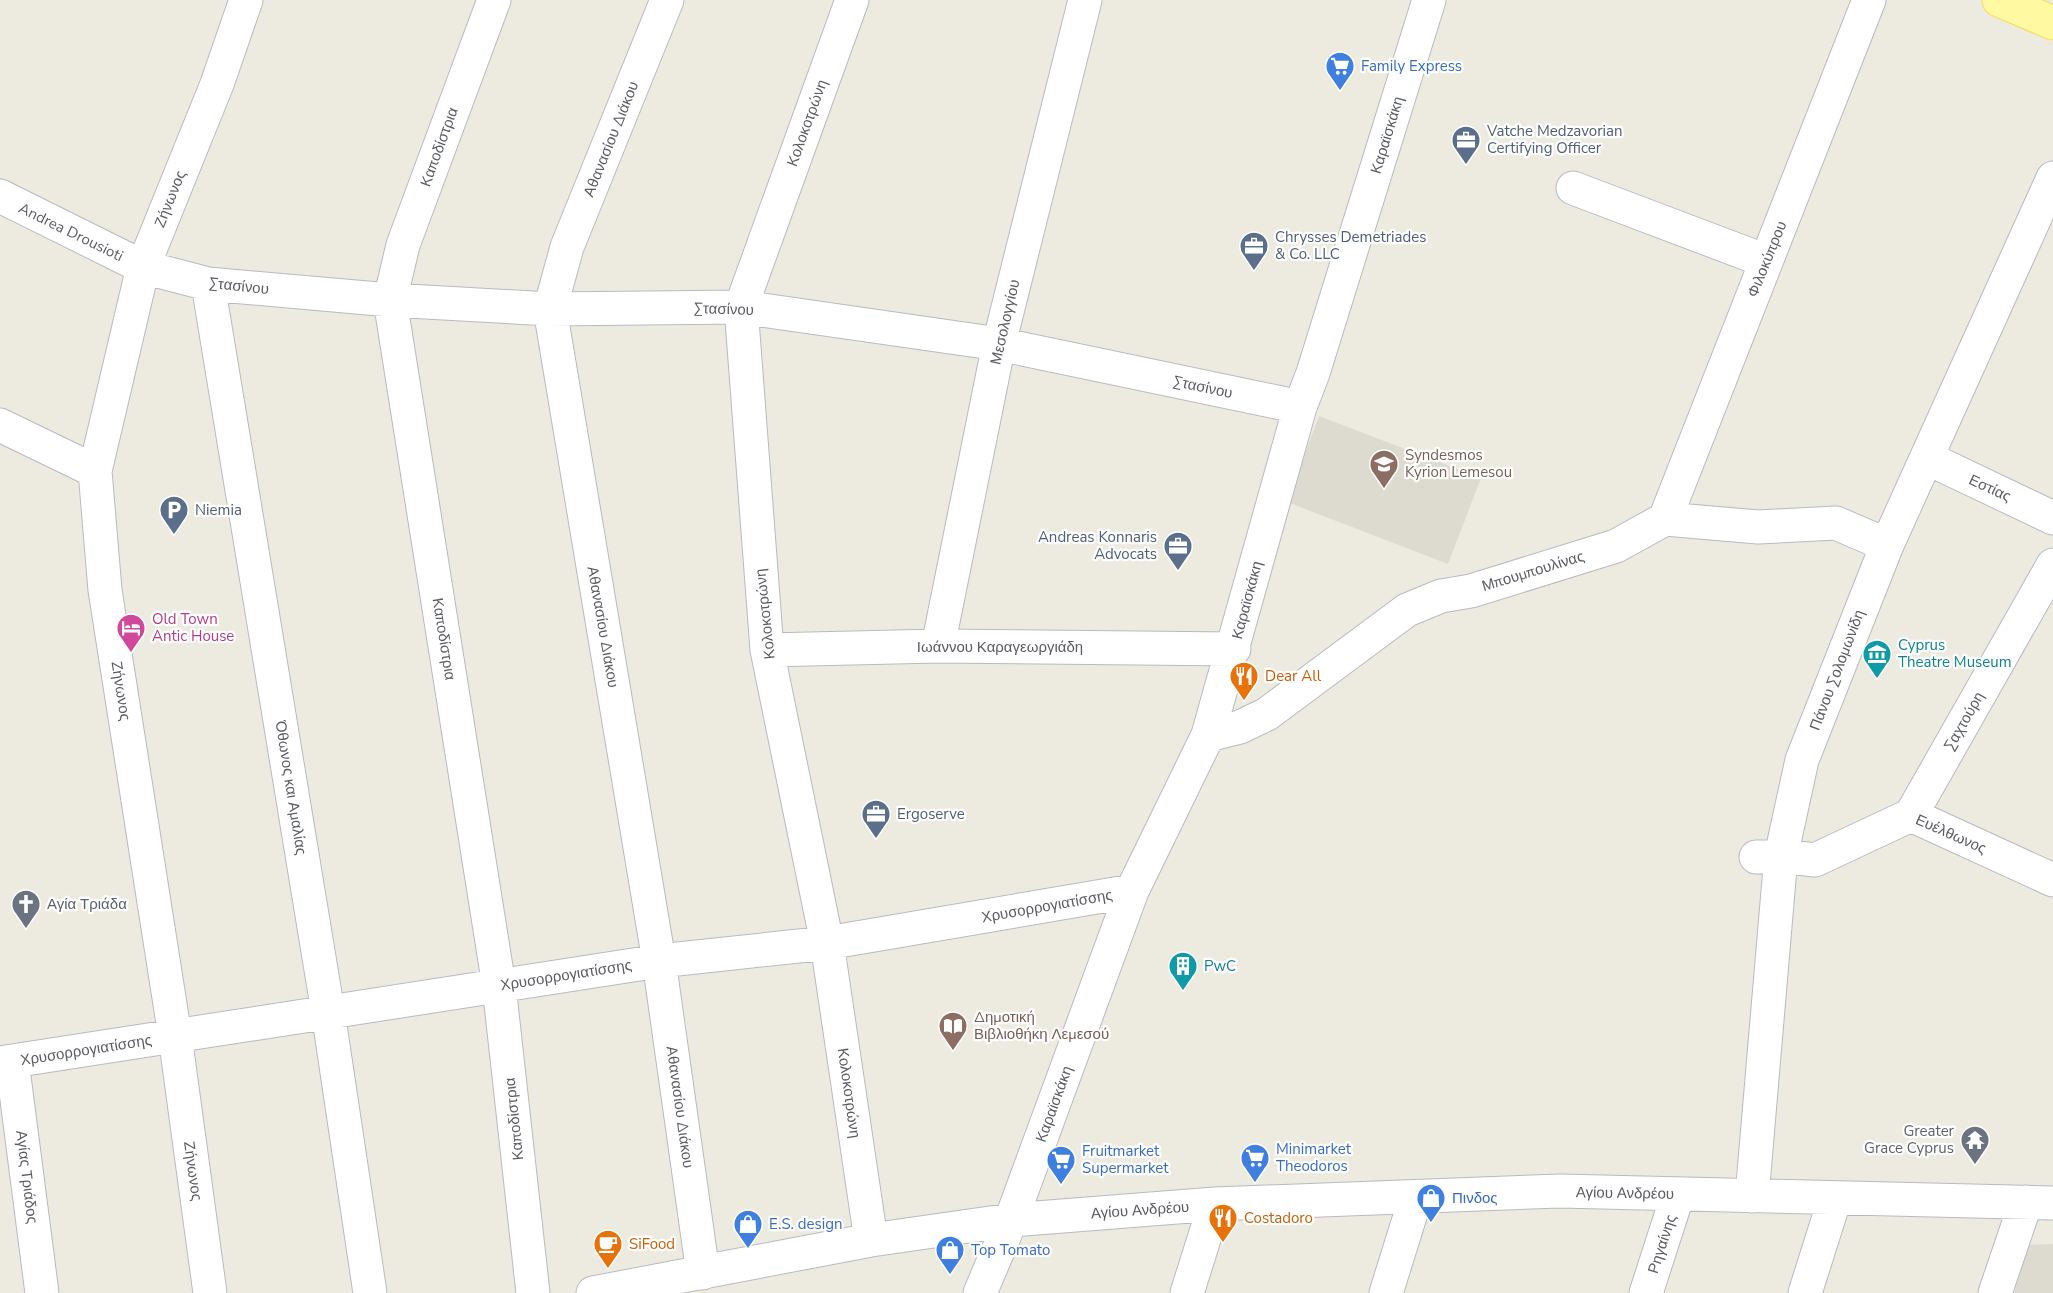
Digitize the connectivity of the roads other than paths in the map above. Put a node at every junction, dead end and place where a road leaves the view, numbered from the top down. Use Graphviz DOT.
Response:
graph roads {
  1 [pos="246,0"];
  2 [pos="494,0"];
  3 [pos="667,0"];
  4 [pos="852,0"];
  5 [pos="1085,0"];
  6 [pos="1429,0"];
  7 [pos="1869,0"];
  8 [pos="1999,0"];
  9 [pos="2053,23"];
  10 [pos="2053,178"];
  11 [pos="1573,188"];
  12 [pos="0,196"];
  13 [pos="1766,261"];
  14 [pos="143,267"];
  15 [pos="208,284"];
  16 [pos="390,300"];
  17 [pos="741,307"];
  18 [pos="550,309"];
  19 [pos="999,344"];
  20 [pos="1300,407"];
  21 [pos="0,425"];
  22 [pos="1927,458"];
  23 [pos="94,471"];
  24 [pos="2053,518"];
  25 [pos="1665,519"];
  26 [pos="1887,545"];
  27 [pos="2053,565"];
  28 [pos="938,646"];
  29 [pos="1234,648"];
  30 [pos="767,650"];
  31 [pos="1208,735"];
  32 [pos="1911,815"];
  33 [pos="1769,856"];
  34 [pos="2053,880"];
  35 [pos="1132,891"];
  36 [pos="827,943"];
  37 [pos="659,961"];
  38 [pos="499,986"];
  39 [pos="328,1012"];
  40 [pos="175,1036"];
  41 [pos="6,1062"];
  42 [pos="1678,1194"];
  43 [pos="1752,1196"];
  44 [pos="1416,1197"];
  45 [pos="1835,1198"];
  46 [pos="2039,1203"];
  47 [pos="1215,1204"];
  48 [pos="1011,1220"];
  49 [pos="871,1240"];
  50 [pos="703,1273"];
  51 [pos="42,1293"];
  52 [pos="210,1293"];
  53 [pos="370,1293"];
  54 [pos="533,1293"];
  55 [pos="593,1293"];
  56 [pos="980,1293"];
  57 [pos="1188,1293"];
  58 [pos="1386,1293"];
  59 [pos="1646,1293"];
  60 [pos="1805,1293"];
  61 [pos="1995,1293"];
  1 -- 14 [label="street, Ζήνωνος"];
  2 -- 16 [label="street, Καποδίστρια"];
  3 -- 18 [label="street, Αθανασίου Διάκου"];
  4 -- 17 [label="street, Κολοκοτρώνη"];
  5 -- 19 [label="street, Μεσολογγίου"];
  6 -- 20 [label="street, Καραϊσκάκη"];
  7 -- 13 [label="street, Φιλοκύπρου"];
  8 -- 9 [label="main road"];
  10 -- 22 [label="street, Πάνου Σολομωνίδη"];
  11 -- 13 [label="street"];
  12 -- 14 [label="street, Andrea Drousioti"];
  13 -- 25 [label="street, Φιλοκύπρου"];
  14 -- 15 [label="street, Στασίνου"];
  14 -- 23 [label="street, Ζήνωνος"];
  15 -- 16 [label="street, Στασίνου"];
  15 -- 39 [label="street, Όθωνος και Αμαλίας"];
  16 -- 18 [label="street, Στασίνου"];
  16 -- 38 [label="street, Καποδίστρια"];
  17 -- 18 [label="street, Στασίνου"];
  17 -- 19 [label="street, Στασίνου"];
  17 -- 30 [label="street, Κολοκοτρώνη"];
  18 -- 37 [label="street, Αθανασίου Διάκου"];
  19 -- 20 [label="street, Στασίνου"];
  19 -- 28 [label="street, Μεσολογγίου"];
  20 -- 29 [label="street, Καραϊσκάκη"];
  21 -- 23 [label="street"];
  22 -- 24 [label="street, Εστίας"];
  22 -- 26 [label="street, Πάνου Σολομωνίδη"];
  23 -- 40 [label="street, Ζήνωνος"];
  25 -- 26 [label="street"];
  25 -- 31 [label="street, Μπουμπουλίνας"];
  26 -- 33 [label="street, Πάνου Σολομωνίδη"];
  27 -- 32 [label="street, Σαχτούρη"];
  28 -- 29 [label="street, Ιωάννου Καραγεωργιάδη"];
  28 -- 30 [label="street, Ιωάννου Καραγεωργιάδη"];
  29 -- 31 [label="street, Καραϊσκάκη"];
  30 -- 36 [label="street, Κολοκοτρώνη"];
  31 -- 35 [label="street, Καραϊσκάκη"];
  32 -- 33 [label="street, Ευέλθωνος"];
  32 -- 34 [label="street, Ευέλθωνος"];
  33 -- 43 [label="street, Πάνου Σολομωνίδη"];
  35 -- 36 [label="street, Χρυσορρογιατίσσης"];
  35 -- 48 [label="street, Καραϊσκάκη"];
  36 -- 37 [label="street, Χρυσορρογιατίσσης"];
  36 -- 49 [label="street, Κολοκοτρώνη"];
  37 -- 38 [label="street, Χρυσορρογιατίσσης"];
  37 -- 50 [label="street, Αθανασίου Διάκου"];
  38 -- 39 [label="street, Χρυσορρογιατίσσης"];
  38 -- 54 [label="street, Καποδίστρια"];
  39 -- 40 [label="street, Χρυσορρογιατίσσης"];
  39 -- 53 [label="street, Όθωνος και Αμαλίας"];
  40 -- 41 [label="street, Χρυσορρογιατίσσης"];
  40 -- 52 [label="street, Ζήνωνος"];
  41 -- 51 [label="street, Αγίας Τριάδος"];
  42 -- 43 [label="street, Αγίου Ανδρέου"];
  42 -- 44 [label="street, Αγίου Ανδρέου"];
  42 -- 59 [label="street, Ρηγαίνης"];
  43 -- 45 [label="street, Αγίου Ανδρέου"];
  44 -- 47 [label="street, Αγίου Ανδρέου"];
  44 -- 58 [label="street"];
  45 -- 46 [label="street, Αγίου Ανδρέου"];
  45 -- 60 [label="street"];
  46 -- 61 [label="street"];
  47 -- 48 [label="street, Αγίου Ανδρέου"];
  47 -- 57 [label="street"];
  48 -- 49 [label="street, Αγίου Ανδρέου"];
  48 -- 56 [label="street, Καραϊσκάκη"];
  49 -- 50 [label="street, Αγίου Ανδρέου"];
  50 -- 55 [label="street, Αγίου Ανδρέου"];
}
